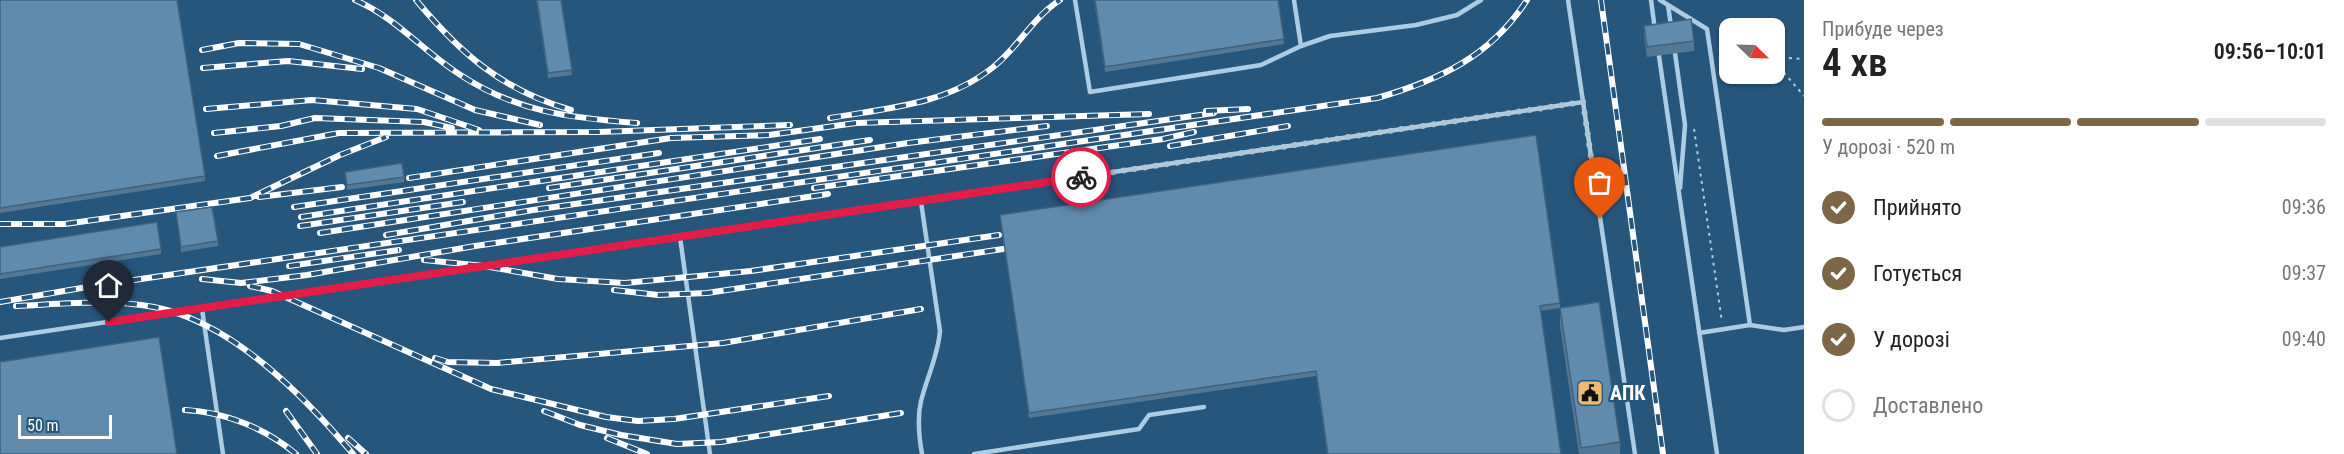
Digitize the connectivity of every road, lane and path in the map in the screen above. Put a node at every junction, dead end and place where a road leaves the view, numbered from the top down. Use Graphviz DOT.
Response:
graph roads {
  1 [pos="1076,0"];
  2 [pos="1294,0"];
  3 [pos="1481,0"];
  4 [pos="1568,0"];
  5 [pos="1651,0"];
  6 [pos="1660,0"];
  7 [pos="1668,5"];
  8 [pos="1672,32"];
  9 [pos="1656,34"];
  10 [pos="1301,46"];
  11 [pos="1675,53"];
  12 [pos="1659,56"];
  13 [pos="1785,59"];
  14 [pos="1804,59"];
  15 [pos="1785,73"];
  16 [pos="1804,96"];
  17 [pos="1583,102"];
  18 [pos="1693,121"];
  19 [pos="1679,198"];
  20 [pos="921,202"];
  21 [pos="680,237"];
  22 [pos="202,309"];
  23 [pos="1750,325"];
  24 [pos="1804,327"];
  25 [pos="1723,329"];
  26 [pos="1699,333"];
  27 [pos="0,339"];
  28 [pos="1203,407"];
  29 [pos="991,453"];
  30 [pos="224,454"];
  31 [pos="710,454"];
  32 [pos="922,454"];
  33 [pos="974,454"];
  34 [pos="1635,454"];
  35 [pos="1717,454"];
  1 -- 10 [label="lane"];
  2 -- 10 [label="lane"];
  3 -- 10 [label="lane"];
  4 -- 17 [label="lane"];
  5 -- 9 [label="lane"];
  6 -- 7 [label="lane"];
  7 -- 8 [label="lane"];
  7 -- 23 [label="lane"];
  11 -- 19 [label="lane"];
  12 -- 19 [label="lane"];
  13 -- 14 [label="path"];
  15 -- 16 [label="path"];
  17 -- 20 [label="lane"];
  17 -- 34 [label="lane"];
  18 -- 25 [label="path"];
  19 -- 26 [label="lane"];
  20 -- 21 [label="lane"];
  20 -- 32 [label="lane"];
  21 -- 22 [label="lane"];
  21 -- 31 [label="lane"];
  22 -- 27 [label="lane"];
  22 -- 30 [label="lane"];
  23 -- 24 [label="lane"];
  23 -- 25 [label="lane"];
  25 -- 26 [label="lane"];
  26 -- 35 [label="lane"];
  28 -- 29 [label="lane"];
  29 -- 33 [label="lane"];
}
